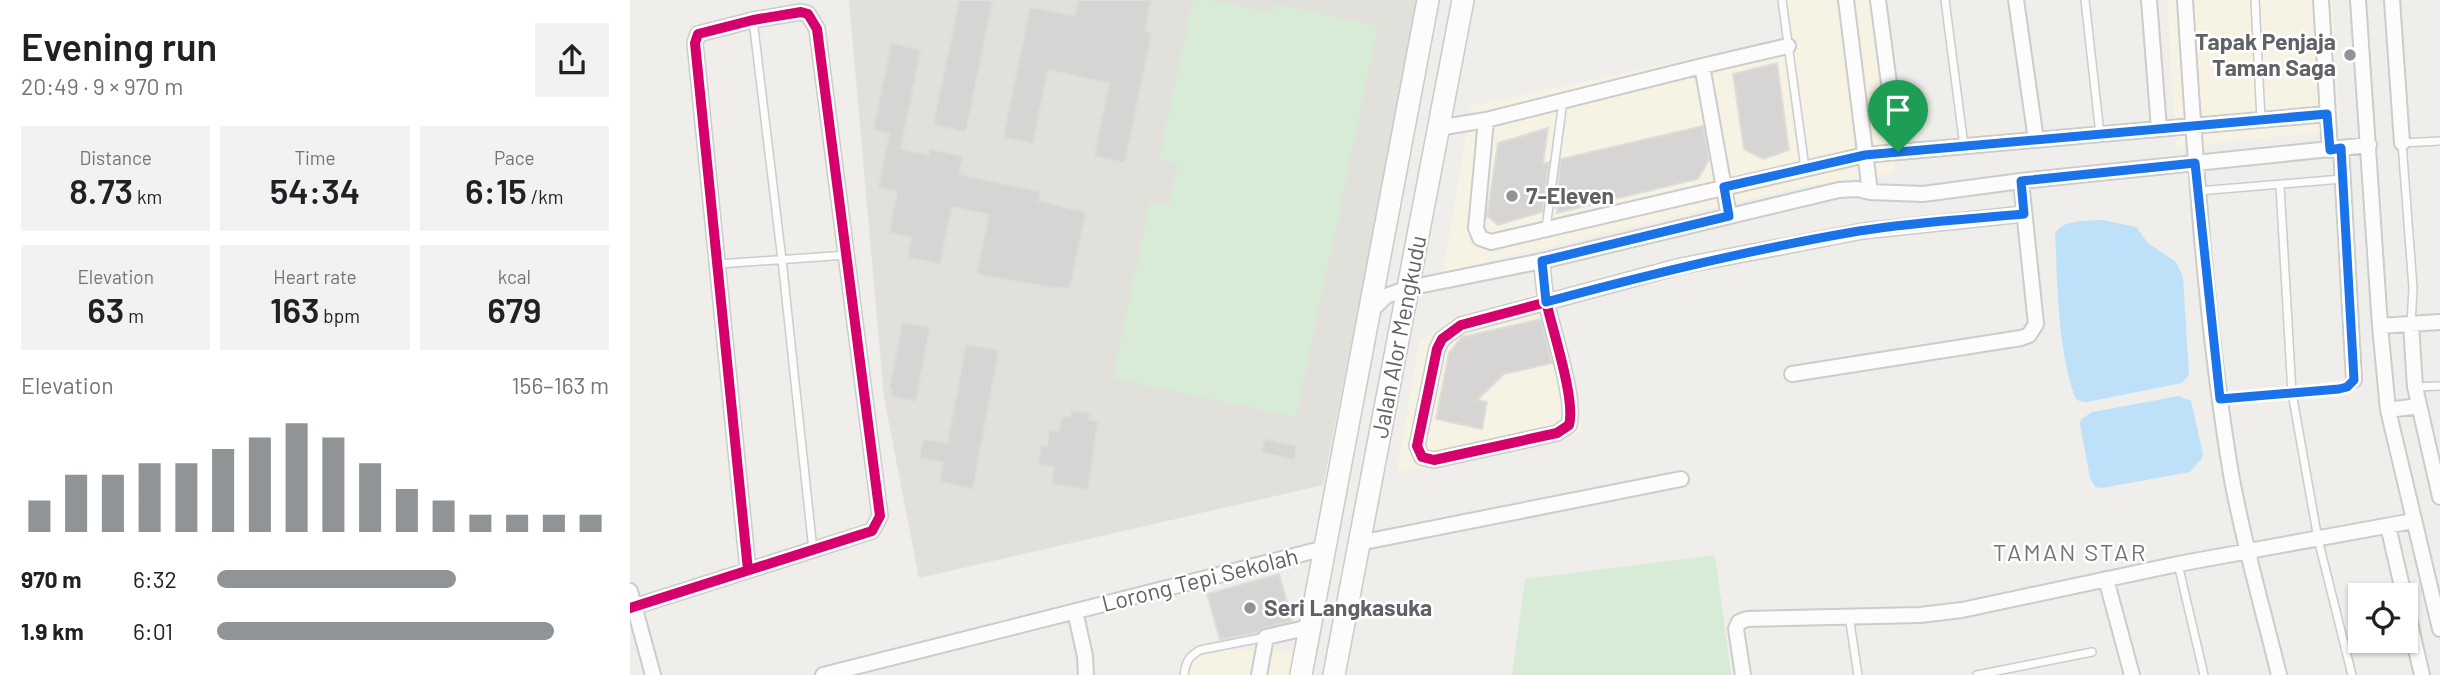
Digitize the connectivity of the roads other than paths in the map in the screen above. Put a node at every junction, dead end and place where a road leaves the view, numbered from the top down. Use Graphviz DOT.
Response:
graph roads {
  1 [pos="1428,0"];
  2 [pos="1463,0"];
  3 [pos="1782,0"];
  4 [pos="1846,0"];
  5 [pos="1878,0"];
  6 [pos="1945,0"];
  7 [pos="2016,0"];
  8 [pos="2085,0"];
  9 [pos="2149,0"];
  10 [pos="2185,0"];
  11 [pos="2255,0"];
  12 [pos="2320,0"];
  13 [pos="2358,0"];
  14 [pos="2392,0"];
  15 [pos="753,20"];
  16 [pos="1788,46"];
  17 [pos="1702,66"];
  18 [pos="1564,100"];
  19 [pos="2327,114"];
  20 [pos="1486,120"];
  21 [pos="2261,120"];
  22 [pos="2193,126"];
  23 [pos="1438,128"];
  24 [pos="2159,129"];
  25 [pos="2100,134"];
  26 [pos="2036,140"];
  27 [pos="2440,141"];
  28 [pos="2402,143"];
  29 [pos="2369,145"];
  30 [pos="1964,146"];
  31 [pos="2335,149"];
  32 [pos="1898,152"];
  33 [pos="1865,155"];
  34 [pos="2195,163"];
  35 [pos="1805,168"];
  36 [pos="2342,180"];
  37 [pos="2021,181"];
  38 [pos="2280,186"];
  39 [pos="1724,187"];
  40 [pos="2199,191"];
  41 [pos="1870,192"];
  42 [pos="2024,214"];
  43 [pos="1729,216"];
  44 [pos="1546,228"];
  45 [pos="847,255"];
  46 [pos="782,260"];
  47 [pos="1542,261"];
  48 [pos="719,264"];
  49 [pos="1409,288"];
  50 [pos="1546,302"];
  51 [pos="1369,313"];
  52 [pos="2440,322"];
  53 [pos="2411,324"];
  54 [pos="2380,326"];
  55 [pos="1792,374"];
  56 [pos="2354,380"];
  57 [pos="2440,386"];
  58 [pos="2416,387"];
  59 [pos="2292,393"];
  60 [pos="2220,399"];
  61 [pos="2419,406"];
  62 [pos="2388,410"];
  63 [pos="1681,478"];
  64 [pos="2440,497"];
  65 [pos="2413,521"];
  66 [pos="2388,526"];
  67 [pos="2318,539"];
  68 [pos="1359,543"];
  69 [pos="1325,548"];
  70 [pos="813,550"];
  71 [pos="2249,551"];
  72 [pos="2178,564"];
  73 [pos="748,570"];
  74 [pos="2106,579"];
  75 [pos="2401,583"];
  76 [pos="630,592"];
  77 [pos="632,607"];
  78 [pos="1075,611"];
  79 [pos="1849,615"];
  80 [pos="1310,627"];
  81 [pos="2440,629"];
  82 [pos="1266,637"];
  83 [pos="2092,652"];
  84 [pos="2417,653"];
  85 [pos="653,675"];
  86 [pos="822,675"];
  87 [pos="1086,675"];
  88 [pos="1184,675"];
  89 [pos="1259,675"];
  90 [pos="1301,675"];
  91 [pos="1334,675"];
  92 [pos="1743,675"];
  93 [pos="1858,675"];
  94 [pos="1977,675"];
  95 [pos="2132,675"];
  96 [pos="2204,675"];
  97 [pos="2279,675"];
  98 [pos="2352,675"];
  99 [pos="2422,675"];
  1 -- 51 [label="main road, Jalan Alor Mengkudu"];
  2 -- 23 [label="main road, Jalan Alor Mengkudu"];
  3 -- 16 [label="lane"];
  4 -- 33 [label="street"];
  5 -- 32 [label="street"];
  6 -- 30 [label="lane"];
  7 -- 26 [label="street"];
  8 -- 25 [label="lane"];
  9 -- 24 [label="street"];
  10 -- 22 [label="street"];
  11 -- 21 [label="lane"];
  12 -- 19 [label="street"];
  13 -- 29 [label="street"];
  14 -- 28 [label="street"];
  15 -- 45 [label="street"];
  15 -- 46 [label="lane"];
  15 -- 48 [label="street"];
  16 -- 17 [label="street"];
  16 -- 35 [label="lane"];
  17 -- 18 [label="street"];
  17 -- 39 [label="street"];
  18 -- 20 [label="street"];
  18 -- 44 [label="lane"];
  19 -- 21 [label="street"];
  19 -- 31 [label="street"];
  20 -- 23 [label="street"];
  20 -- 44 [label="street"];
  21 -- 22 [label="street"];
  22 -- 24 [label="street"];
  22 -- 34 [label="street"];
  23 -- 49 [label="main road, Jalan Alor Mengkudu"];
  24 -- 25 [label="street"];
  25 -- 26 [label="street"];
  26 -- 30 [label="street"];
  27 -- 28 [label="lane"];
  28 -- 53 [label="lane"];
  29 -- 31 [label="street"];
  29 -- 54 [label="street"];
  30 -- 32 [label="street"];
  31 -- 34 [label="street"];
  31 -- 36 [label="street"];
  32 -- 33 [label="street"];
  33 -- 35 [label="street"];
  33 -- 41 [label="street"];
  34 -- 37 [label="street"];
  34 -- 40 [label="street"];
  35 -- 39 [label="street"];
  36 -- 38 [label="lane"];
  36 -- 56 [label="street"];
  37 -- 41 [label="street"];
  37 -- 42 [label="street"];
  38 -- 40 [label="lane"];
  38 -- 59 [label="lane"];
  39 -- 43 [label="street"];
  39 -- 44 [label="street"];
  40 -- 60 [label="street"];
  41 -- 43 [label="street"];
  42 -- 50 [label="street"];
  42 -- 55 [label="street"];
  43 -- 47 [label="street"];
  45 -- 46 [label="lane"];
  45 -- 70 [label="street"];
  46 -- 48 [label="lane"];
  46 -- 70 [label="lane"];
  47 -- 49 [label="street"];
  47 -- 50 [label="street"];
  48 -- 73 [label="street"];
  49 -- 51 [label="street"];
  49 -- 68 [label="main road, Jalan Alor Mengkudu"];
  50 -- 50 [label="street"];
  51 -- 69 [label="main road, Jalan Alor Mengkudu"];
  52 -- 53 [label="street"];
  53 -- 54 [label="street"];
  53 -- 58 [label="street"];
  54 -- 62 [label="street"];
  56 -- 59 [label="lane"];
  57 -- 58 [label="lane"];
  58 -- 61 [label="street"];
  59 -- 60 [label="lane"];
  59 -- 67 [label="lane"];
  60 -- 71 [label="street"];
  61 -- 62 [label="street"];
  61 -- 64 [label="street"];
  62 -- 65 [label="street"];
  63 -- 68 [label="street"];
  65 -- 66 [label="street"];
  65 -- 81 [label="street"];
  66 -- 67 [label="street"];
  66 -- 75 [label="street"];
  67 -- 71 [label="street"];
  67 -- 98 [label="lane"];
  68 -- 91 [label="main road, Jalan Alor Mengkudu"];
  69 -- 78 [label="street, Lorong Tepi Sekolah"];
  69 -- 80 [label="main road, Jalan Alor Mengkudu"];
  70 -- 73 [label="street"];
  71 -- 72 [label="street"];
  71 -- 97 [label="street"];
  72 -- 74 [label="street"];
  72 -- 96 [label="lane"];
  73 -- 77 [label="street"];
  74 -- 79 [label="street"];
  74 -- 95 [label="street"];
  76 -- 77 [label="street"];
  77 -- 85 [label="street"];
  78 -- 86 [label="street, Lorong Tepi Sekolah"];
  78 -- 87 [label="street"];
  79 -- 92 [label="street"];
  79 -- 93 [label="lane"];
  80 -- 82 [label="street"];
  80 -- 90 [label="main road, Jalan Alor Mengkudu"];
  82 -- 88 [label="lane"];
  82 -- 89 [label="street"];
  83 -- 94 [label="lane"];
  84 -- 99 [label="street"];
}
